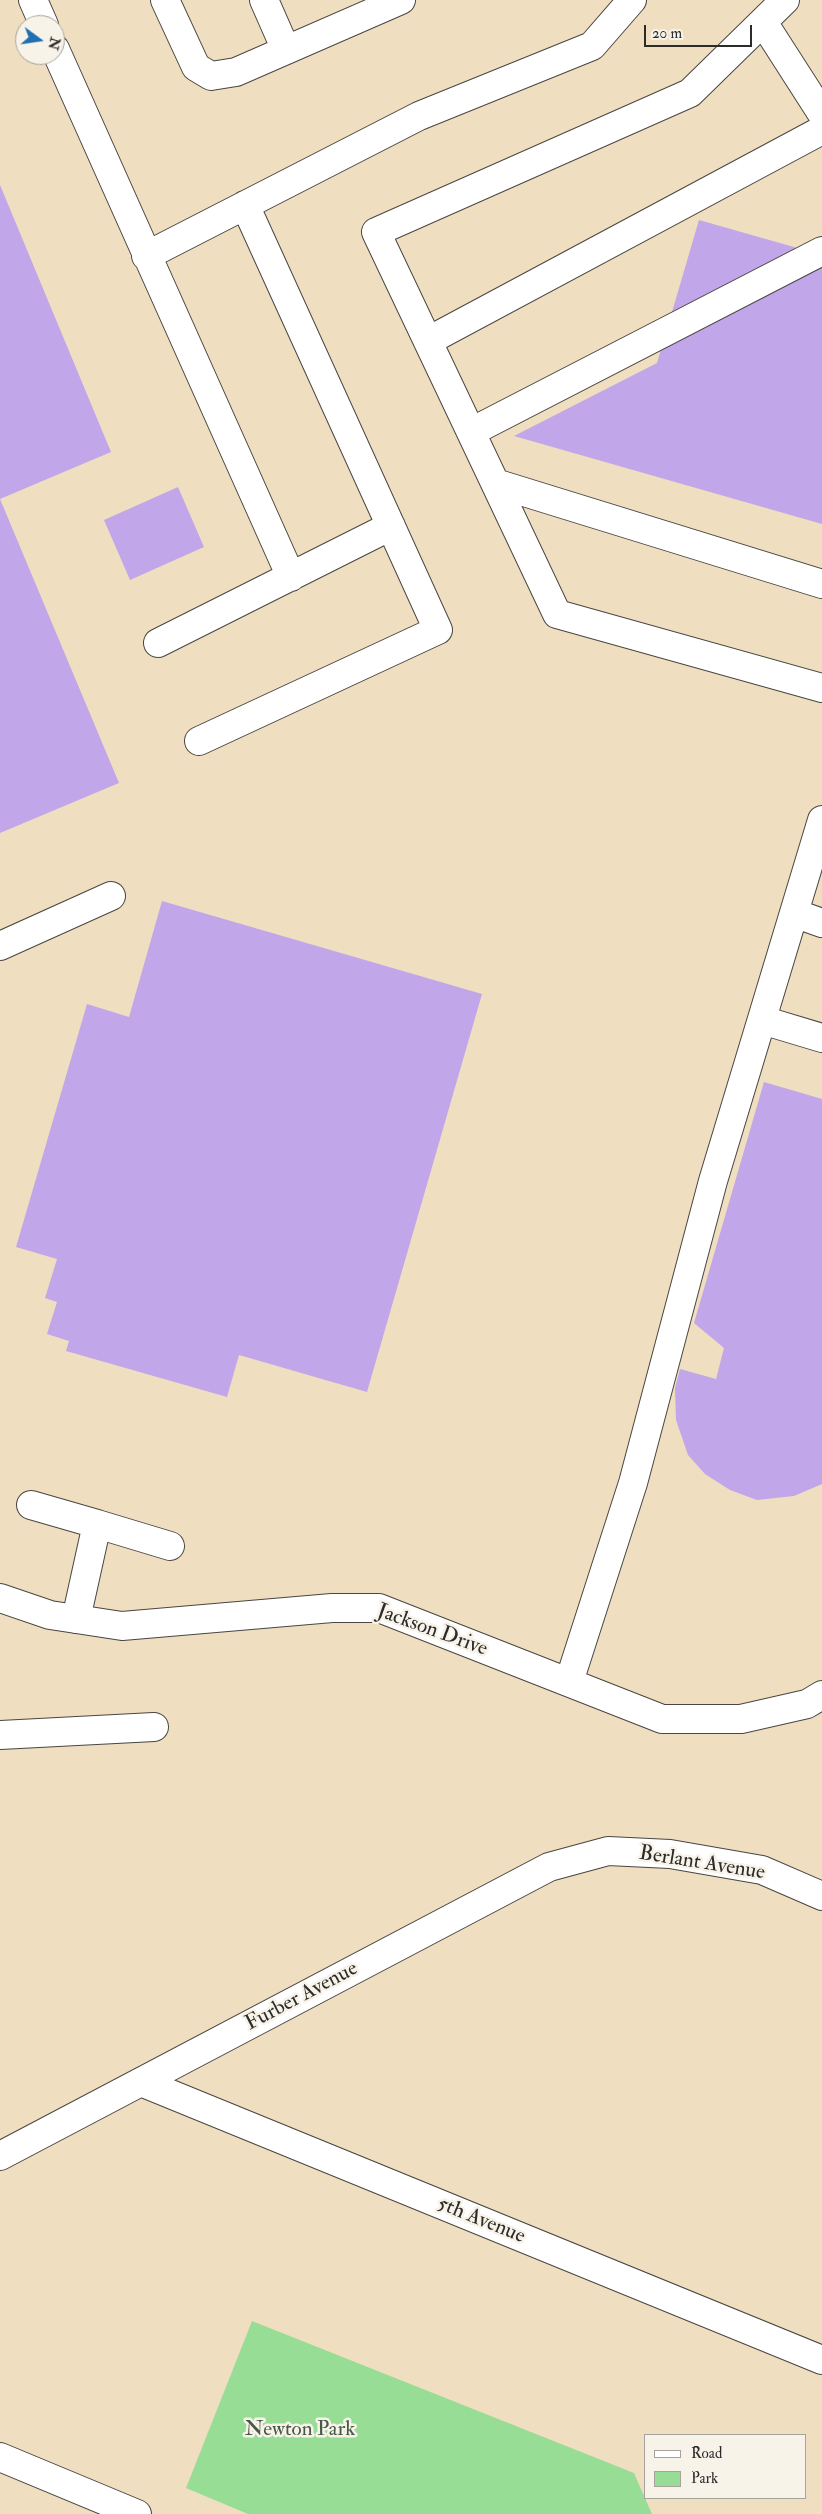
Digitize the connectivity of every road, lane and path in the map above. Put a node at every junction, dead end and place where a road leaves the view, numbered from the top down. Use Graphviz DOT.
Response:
graph roads {
  1 [pos="33,0"];
  2 [pos="165,0"];
  3 [pos="264,0"];
  4 [pos="401,0"];
  5 [pos="632,0"];
  6 [pos="785,0"];
  7 [pos="40,15"];
  8 [pos="763,22"];
  9 [pos="286,50"];
  10 [pos="62,65"];
  11 [pos="822,114"];
  12 [pos="822,130"];
  13 [pos="245,205"];
  14 [pos="822,251"];
  15 [pos="146,256"];
  16 [pos="428,341"];
  17 [pos="471,432"];
  18 [pos="495,483"];
  19 [pos="391,526"];
  20 [pos="291,577"];
  21 [pos="822,584"];
  22 [pos="158,642"];
  23 [pos="822,688"];
  24 [pos="199,741"];
  25 [pos="822,820"];
  26 [pos="111,896"];
  27 [pos="794,913"];
  28 [pos="822,923"];
  29 [pos="0,946"];
  30 [pos="762,1020"];
  31 [pos="822,1038"];
  32 [pos="31,1505"];
  33 [pos="97,1524"];
  34 [pos="170,1546"];
  35 [pos="0,1598"];
  36 [pos="76,1619"];
  37 [pos="569,1682"];
  38 [pos="822,1695"];
  39 [pos="154,1727"];
  40 [pos="0,1735"];
  41 [pos="608,1851"];
  42 [pos="822,1896"];
  43 [pos="141,2082"];
  44 [pos="0,2156"];
  45 [pos="822,2360"];
  46 [pos="0,2457"];
  47 [pos="138,2514"];
  1 -- 7 [label="street"];
  2 -- 9 [label="street"];
  3 -- 9 [label="street"];
  4 -- 9 [label="street"];
  5 -- 13 [label="street"];
  6 -- 8 [label="street"];
  8 -- 11 [label="street"];
  8 -- 16 [label="street"];
  10 -- 15 [label="street"];
  12 -- 16 [label="street"];
  13 -- 15 [label="street"];
  13 -- 19 [label="street"];
  14 -- 17 [label="street"];
  15 -- 20 [label="street"];
  16 -- 17 [label="street"];
  17 -- 18 [label="street"];
  18 -- 21 [label="street"];
  18 -- 23 [label="street"];
  19 -- 20 [label="street"];
  19 -- 24 [label="street"];
  20 -- 22 [label="street"];
  25 -- 27 [label="street"];
  26 -- 29 [label="street"];
  27 -- 28 [label="street"];
  27 -- 30 [label="street"];
  30 -- 31 [label="street"];
  30 -- 37 [label="street"];
  32 -- 33 [label="street"];
  33 -- 34 [label="street"];
  33 -- 36 [label="street"];
  35 -- 36 [label="street, Jackson Drive"];
  36 -- 37 [label="street, Jackson Drive"];
  37 -- 38 [label="street, Jackson Drive"];
  39 -- 40 [label="street"];
  41 -- 42 [label="street, Berlant Avenue"];
  41 -- 43 [label="street, Furber Avenue"];
  43 -- 44 [label="street, Furber Avenue"];
  43 -- 45 [label="street, 5th Avenue"];
  46 -- 47 [label="street"];
}
